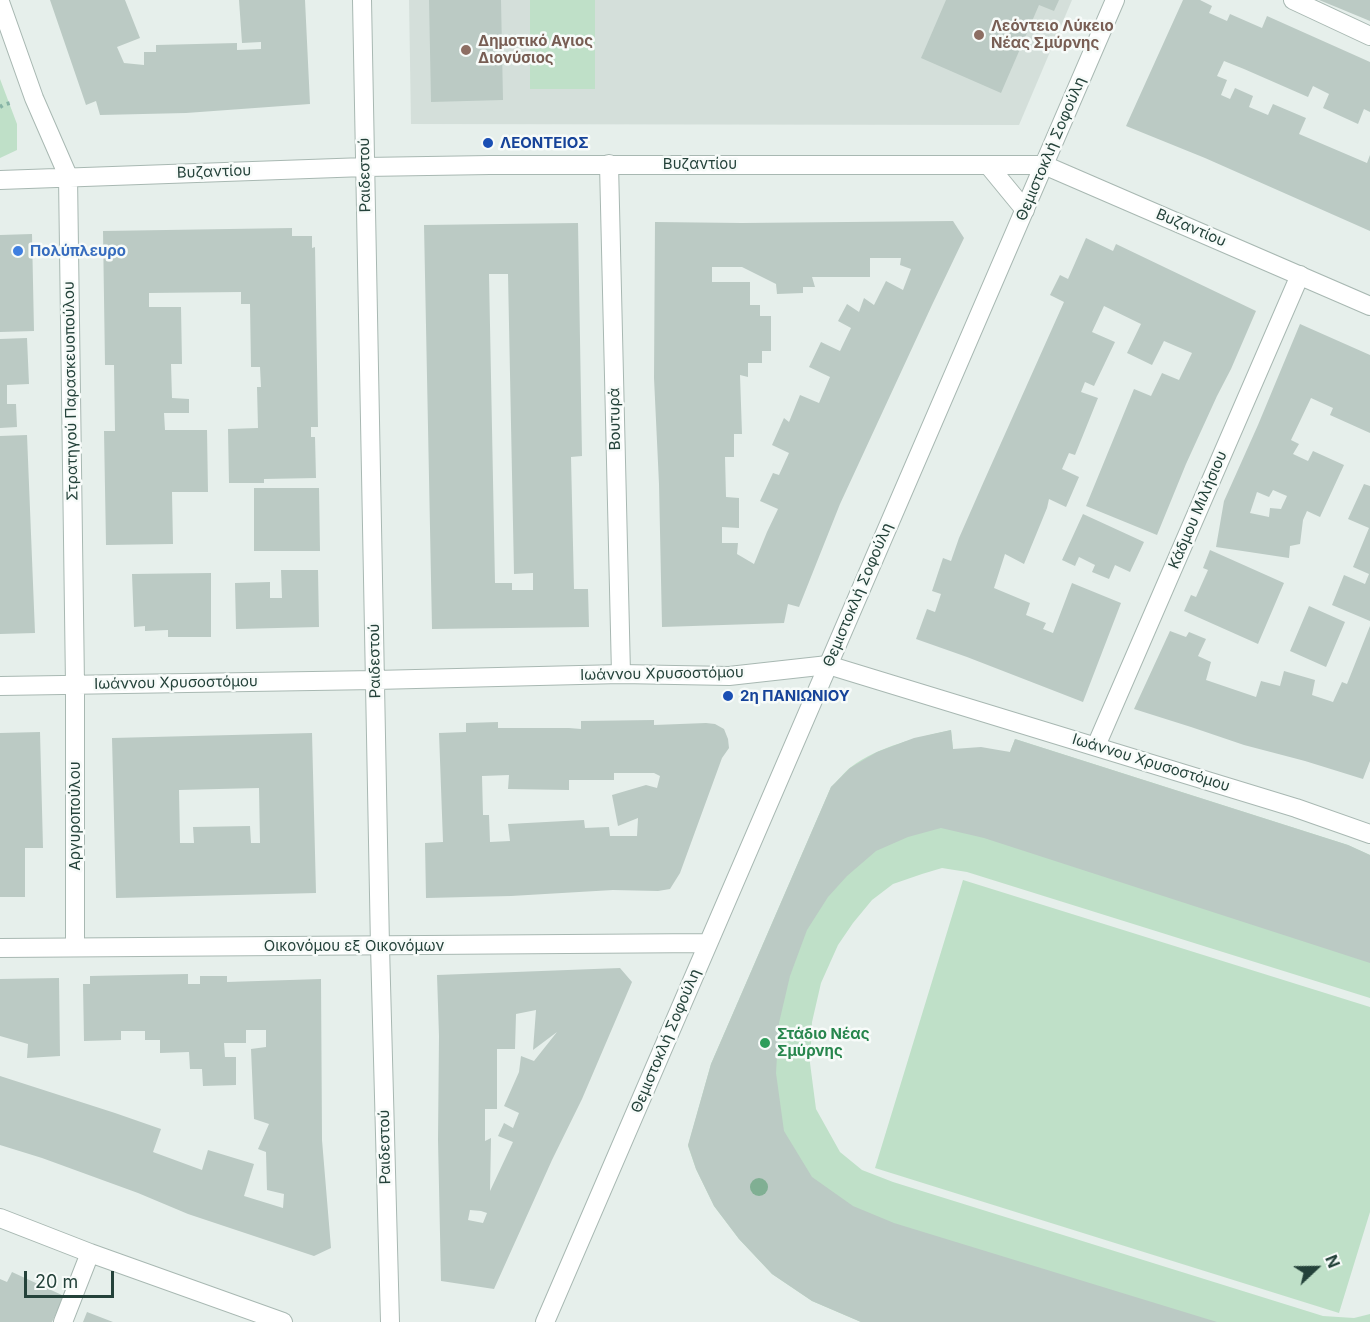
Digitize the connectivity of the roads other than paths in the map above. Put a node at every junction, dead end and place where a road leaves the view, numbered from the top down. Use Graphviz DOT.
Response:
graph roads {
  1 [pos="362,0"];
  2 [pos="1114,0"];
  3 [pos="1293,0"];
  4 [pos="0,2"];
  5 [pos="1370,36"];
  6 [pos="609,164"];
  7 [pos="988,165"];
  8 [pos="1044,165"];
  9 [pos="365,168"];
  10 [pos="68,176"];
  11 [pos="0,180"];
  12 [pos="1025,210"];
  13 [pos="1300,275"];
  14 [pos="1370,306"];
  15 [pos="828,665"];
  16 [pos="621,674"];
  17 [pos="375,680"];
  18 [pos="75,685"];
  19 [pos="0,686"];
  20 [pos="1096,746"];
  21 [pos="1370,834"];
  22 [pos="708,943"];
  23 [pos="380,946"];
  24 [pos="75,947"];
  25 [pos="0,948"];
  26 [pos="0,1218"];
  27 [pos="90,1253"];
  28 [pos="63,1322"];
  29 [pos="283,1322"];
  30 [pos="390,1322"];
  31 [pos="545,1322"];
  1 -- 9 [label="street, Ραιδεστού"];
  2 -- 8 [label="street, Θεμιστοκλή Σοφούλη"];
  3 -- 5 [label="street"];
  4 -- 10 [label="street, Στρατηγού Παρασκευοπούλου"];
  6 -- 7 [label="street, Βυζαντίου"];
  6 -- 9 [label="street, Βυζαντίου"];
  6 -- 16 [label="street, Βουτυρά"];
  7 -- 8 [label="street, Βυζαντίου"];
  7 -- 12 [label="street"];
  8 -- 12 [label="street, Θεμιστοκλή Σοφούλη"];
  8 -- 13 [label="street, Βυζαντίου"];
  9 -- 10 [label="street, Βυζαντίου"];
  9 -- 17 [label="street, Ραιδεστού"];
  10 -- 11 [label="street, Βυζαντίου"];
  10 -- 18 [label="street, Στρατηγού Παρασκευοπούλου"];
  12 -- 15 [label="street, Θεμιστοκλή Σοφούλη"];
  13 -- 14 [label="street, Βυζαντίου"];
  13 -- 20 [label="street, Κάδμου Μιλήσιου"];
  15 -- 16 [label="street, Ιωάννου Χρυσοστόμου"];
  15 -- 20 [label="street, Ιωάννου Χρυσοστόμου"];
  15 -- 22 [label="street, Θεμιστοκλή Σοφούλη"];
  16 -- 17 [label="street, Ιωάννου Χρυσοστόμου"];
  17 -- 18 [label="street, Ιωάννου Χρυσοστόμου"];
  17 -- 23 [label="street, Ραιδεστού"];
  18 -- 19 [label="street, Ιωάννου Χρυσοστόμου"];
  18 -- 24 [label="street, Αργυροπούλου"];
  20 -- 21 [label="street, Ιωάννου Χρυσοστόμου"];
  22 -- 23 [label="street, Οικονόμου εξ Οικονόμων"];
  22 -- 31 [label="street, Θεμιστοκλή Σοφούλη"];
  23 -- 24 [label="street, Οικονόμου εξ Οικονόμων"];
  23 -- 30 [label="street, Ραιδεστού"];
  24 -- 25 [label="street, Οικονόμου εξ Οικονόμων"];
  26 -- 27 [label="street"];
  27 -- 28 [label="street"];
  27 -- 29 [label="street"];
}
